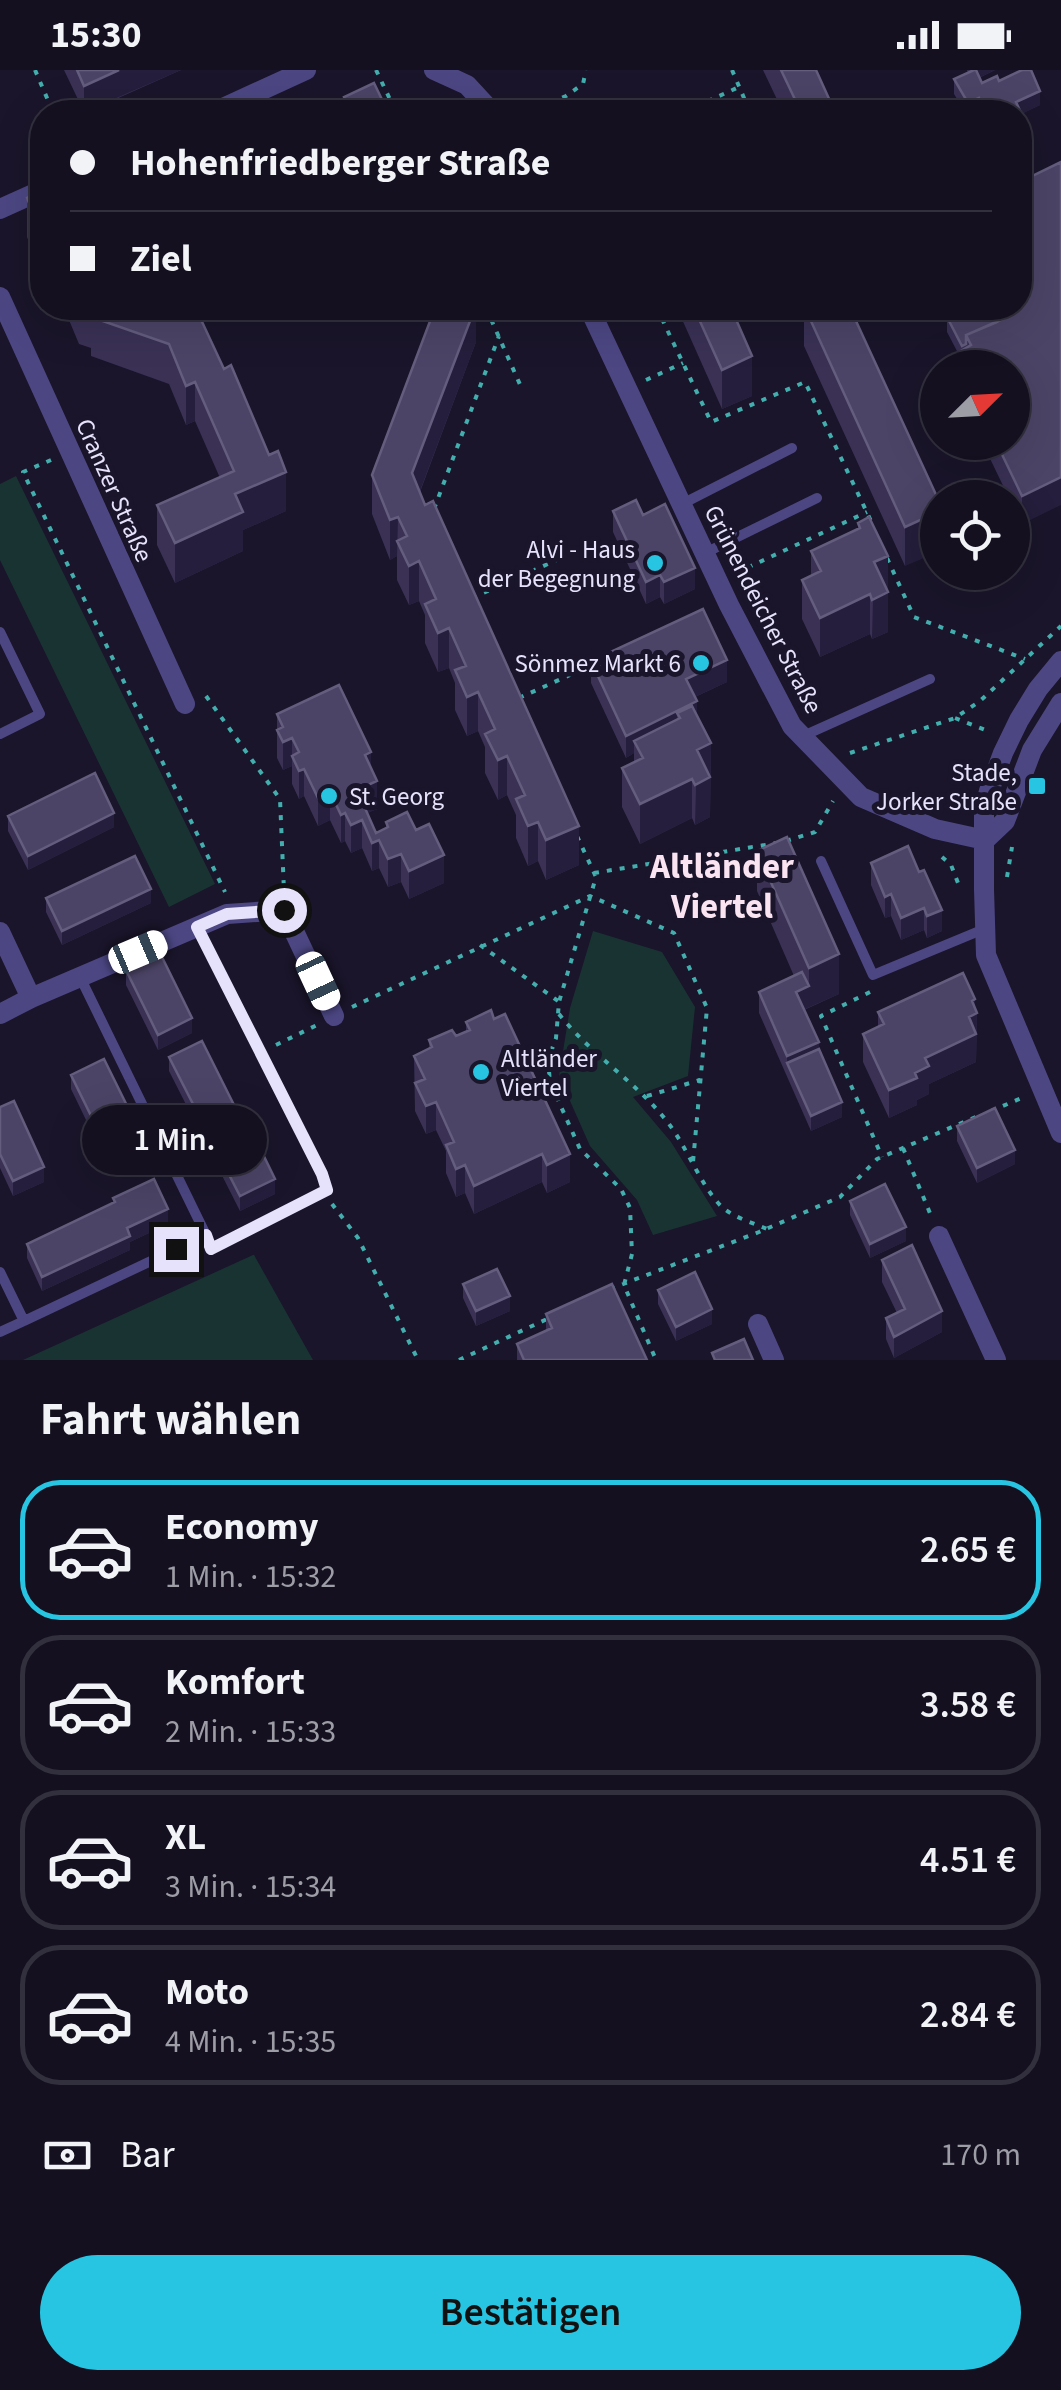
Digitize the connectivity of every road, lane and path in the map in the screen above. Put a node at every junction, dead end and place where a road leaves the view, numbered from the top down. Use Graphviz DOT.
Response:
graph roads {
  1 [pos="35,70"];
  2 [pos="306,70"];
  3 [pos="376,70"];
  4 [pos="434,70"];
  5 [pos="586,70"];
  6 [pos="732,70"];
  7 [pos="739,87"];
  8 [pos="48,100"];
  9 [pos="264,100"];
  10 [pos="390,100"];
  11 [pos="481,100"];
  12 [pos="556,100"];
  13 [pos="710,100"];
  14 [pos="745,100"];
  15 [pos="30,195"];
  16 [pos="0,209"];
  17 [pos="0,297"];
  18 [pos="492,320"];
  19 [pos="596,320"];
  20 [pos="662,320"];
  21 [pos="499,336"];
  22 [pos="683,363"];
  23 [pos="628,389"];
  24 [pos="522,390"];
  25 [pos="792,448"];
  26 [pos="70,451"];
  27 [pos="817,498"];
  28 [pos="682,504"];
  29 [pos="867,512"];
  30 [pos="431,518"];
  31 [pos="874,530"];
  32 [pos="882,548"];
  33 [pos="705,553"];
  34 [pos="559,559"];
  35 [pos="718,581"];
  36 [pos="468,600"];
  37 [pos="1061,626"];
  38 [pos="0,632"];
  39 [pos="1025,659"];
  40 [pos="604,660"];
  41 [pos="1061,661"];
  42 [pos="930,679"];
  43 [pos="514,700"];
  44 [pos="185,704"];
  45 [pos="1061,704"];
  46 [pos="955,718"];
  47 [pos="0,734"];
  48 [pos="997,735"];
  49 [pos="802,736"];
  50 [pos="826,760"];
  51 [pos="845,780"];
  52 [pos="570,821"];
  53 [pos="986,840"];
  54 [pos="942,857"];
  55 [pos="820,861"];
  56 [pos="594,873"];
  57 [pos="960,888"];
  58 [pos="590,896"];
  59 [pos="284,910"];
  60 [pos="235,914"];
  61 [pos="197,927"];
  62 [pos="985,929"];
  63 [pos="0,932"];
  64 [pos="480,946"];
  65 [pos="873,975"];
  66 [pos="80,976"];
  67 [pos="31,998"];
  68 [pos="560,1002"];
  69 [pos="0,1014"];
  70 [pos="559,1014"];
  71 [pos="334,1016"];
  72 [pos="260,1053"];
  73 [pos="700,1080"];
  74 [pos="1042,1089"];
  75 [pos="645,1097"];
  76 [pos="1061,1133"];
  77 [pos="903,1148"];
  78 [pos="882,1157"];
  79 [pos="693,1162"];
  80 [pos="327,1190"];
  81 [pos="768,1228"];
  82 [pos="206,1235"];
  83 [pos="939,1236"];
  84 [pos="0,1272"];
  85 [pos="624,1282"];
  86 [pos="608,1290"];
  87 [pos="558,1313"];
  88 [pos="24,1320"];
  89 [pos="758,1324"];
  90 [pos="0,1332"];
  91 [pos="418,1360"];
  92 [pos="459,1360"];
  93 [pos="656,1360"];
  94 [pos="774,1360"];
  95 [pos="996,1360"];
  1 -- 8 [label="path"];
  2 -- 9 [label="street"];
  3 -- 10 [label="path"];
  4 -- 11 [label="street"];
  5 -- 12 [label="path"];
  6 -- 7 [label="path"];
  7 -- 13 [label="path"];
  7 -- 14 [label="path"];
  15 -- 16 [label="street"];
  17 -- 26 [label="street, Cranzer Straße"];
  18 -- 21 [label="path"];
  19 -- 23 [label="street, Grünendeicher Straße"];
  20 -- 22 [label="path"];
  21 -- 24 [label="path"];
  21 -- 30 [label="path"];
  22 -- 23 [label="path"];
  22 -- 29 [label="path"];
  23 -- 28 [label="street, Grünendeicher Straße"];
  25 -- 28 [label="lane"];
  26 -- 44 [label="street, Cranzer Straße"];
  26 -- 60 [label="path"];
  27 -- 33 [label="lane"];
  28 -- 33 [label="street, Grünendeicher Straße"];
  29 -- 31 [label="path"];
  29 -- 35 [label="path"];
  32 -- 39 [label="path"];
  33 -- 35 [label="street, Grünendeicher Straße"];
  34 -- 36 [label="path"];
  35 -- 49 [label="street, Grünendeicher Straße"];
  37 -- 39 [label="path"];
  38 -- 47 [label="lane"];
  39 -- 46 [label="path"];
  40 -- 43 [label="path"];
  41 -- 53 [label="street"];
  42 -- 49 [label="lane"];
  44 -- 59 [label="path"];
  45 -- 53 [label="street"];
  46 -- 48 [label="path"];
  46 -- 50 [label="path"];
  49 -- 50 [label="street, Grünendeicher Straße"];
  50 -- 51 [label="street, Grünendeicher Straße"];
  51 -- 53 [label="street, Grünendeicher Straße"];
  51 -- 56 [label="path"];
  52 -- 56 [label="path"];
  53 -- 62 [label="street"];
  54 -- 57 [label="path"];
  55 -- 65 [label="lane"];
  56 -- 58 [label="path"];
  58 -- 64 [label="path"];
  58 -- 68 [label="path"];
  58 -- 73 [label="path"];
  59 -- 60 [label="street"];
  59 -- 71 [label="street"];
  60 -- 61 [label="street"];
  61 -- 66 [label="street"];
  61 -- 72 [label="lane"];
  62 -- 65 [label="lane"];
  62 -- 74 [label="street"];
  63 -- 67 [label="street"];
  64 -- 68 [label="path"];
  64 -- 71 [label="path"];
  65 -- 78 [label="path"];
  66 -- 67 [label="street"];
  66 -- 82 [label="lane"];
  67 -- 69 [label="street"];
  68 -- 70 [label="path"];
  70 -- 75 [label="path"];
  70 -- 85 [label="path"];
  71 -- 72 [label="path"];
  72 -- 80 [label="lane"];
  73 -- 75 [label="path"];
  73 -- 79 [label="path"];
  74 -- 76 [label="street"];
  74 -- 77 [label="path"];
  75 -- 79 [label="path"];
  77 -- 78 [label="path"];
  77 -- 83 [label="path"];
  78 -- 81 [label="path"];
  79 -- 81 [label="path"];
  80 -- 82 [label="lane"];
  80 -- 91 [label="path"];
  81 -- 85 [label="path"];
  82 -- 88 [label="lane"];
  83 -- 95 [label="street"];
  84 -- 88 [label="lane"];
  85 -- 86 [label="path"];
  85 -- 93 [label="path"];
  87 -- 92 [label="path"];
  88 -- 90 [label="lane"];
  89 -- 94 [label="street"];
}
